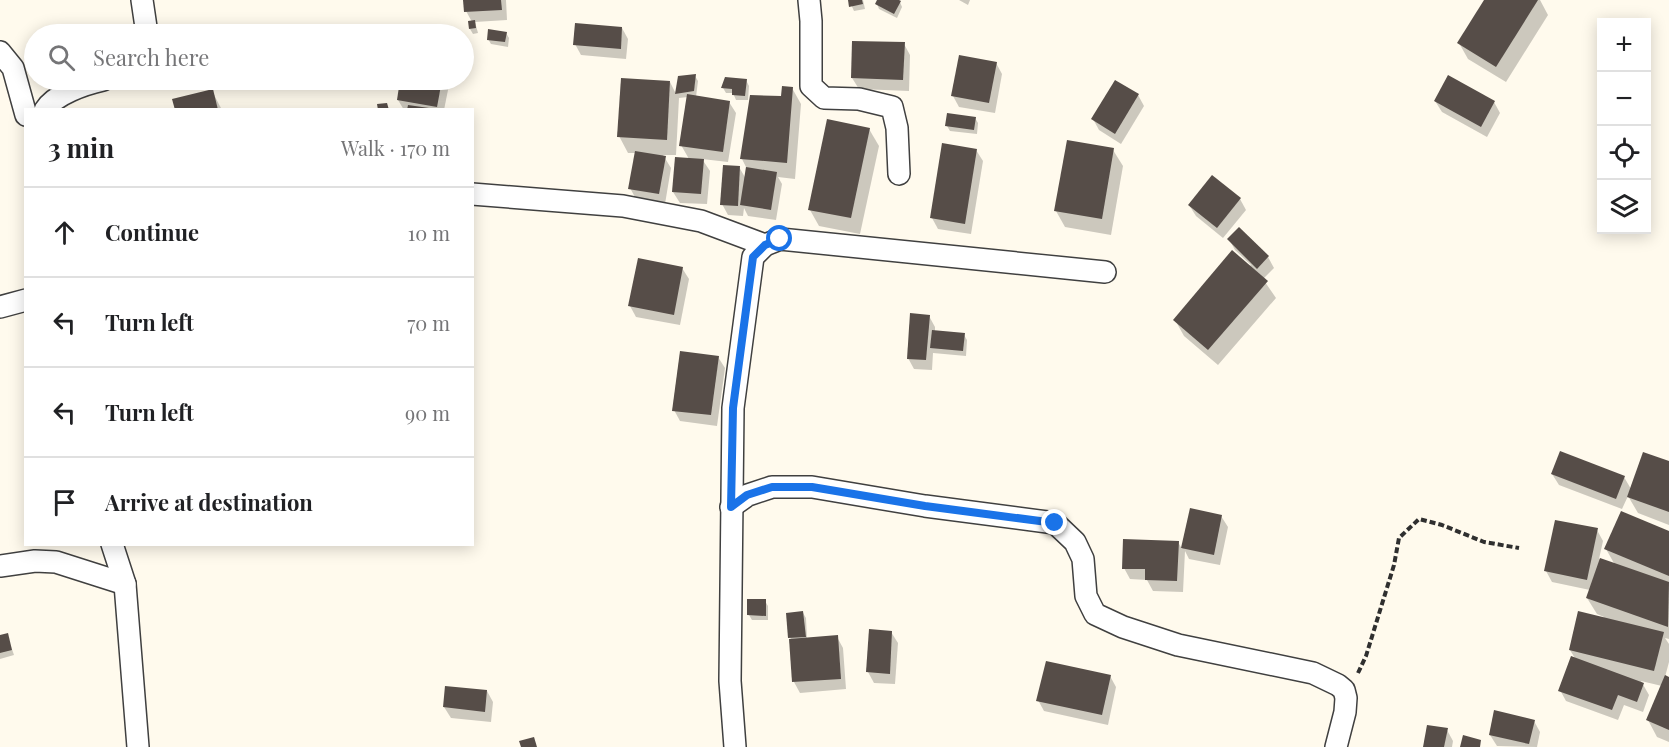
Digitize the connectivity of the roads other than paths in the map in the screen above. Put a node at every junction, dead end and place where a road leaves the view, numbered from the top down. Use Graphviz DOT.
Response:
graph roads {
  1 [pos="142,0"];
  2 [pos="809,0"];
  3 [pos="146,24"];
  4 [pos="0,52"];
  5 [pos="73,90"];
  6 [pos="24,108"];
  7 [pos="46,108"];
  8 [pos="899,174"];
  9 [pos="474,194"];
  10 [pos="765,245"];
  11 [pos="1105,272"];
  12 [pos="24,301"];
  13 [pos="0,307"];
  14 [pos="731,507"];
  15 [pos="113,546"];
  16 [pos="0,566"];
  17 [pos="125,584"];
  18 [pos="138,747"];
  19 [pos="735,747"];
  20 [pos="1336,747"];
  1 -- 3 [label="street"];
  2 -- 8 [label="street"];
  4 -- 6 [label="street"];
  5 -- 7 [label="street"];
  9 -- 10 [label="street"];
  10 -- 11 [label="street"];
  10 -- 14 [label="street"];
  12 -- 13 [label="street"];
  14 -- 19 [label="street"];
  14 -- 20 [label="street"];
  15 -- 17 [label="street"];
  16 -- 17 [label="street"];
  17 -- 18 [label="street"];
}
